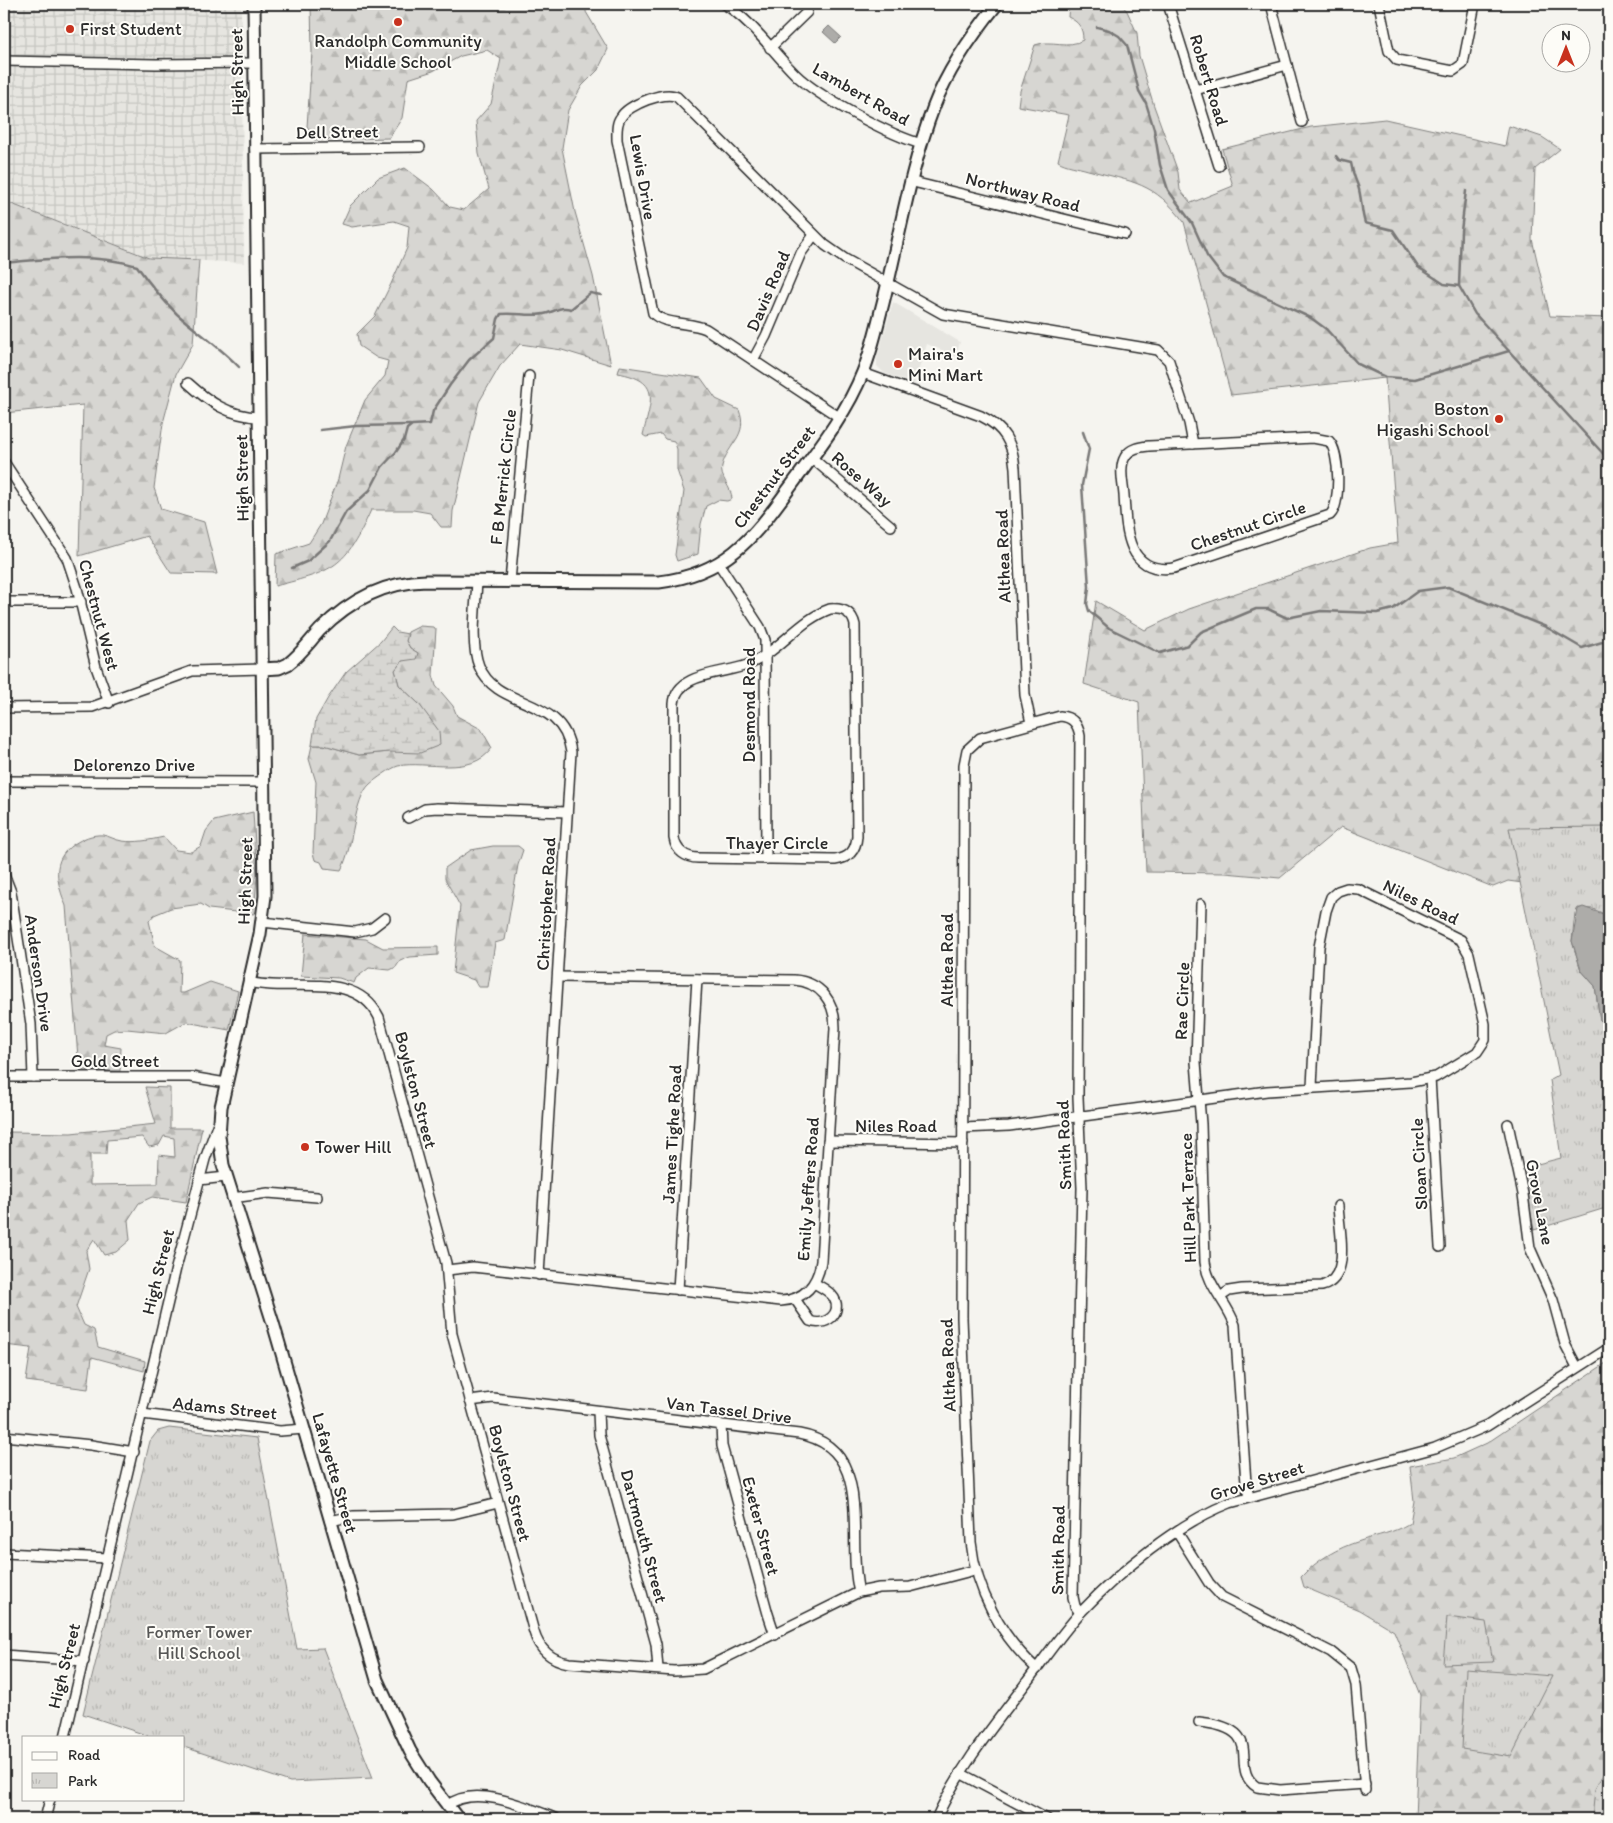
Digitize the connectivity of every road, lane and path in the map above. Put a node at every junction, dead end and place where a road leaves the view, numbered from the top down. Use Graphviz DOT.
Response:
graph roads {
  1 [pos="254,4"];
  2 [pos="724,4"];
  3 [pos="1168,4"];
  4 [pos="1271,4"];
  5 [pos="1379,4"];
  6 [pos="1475,4"];
  7 [pos="994,5"];
  8 [pos="807,12"];
  9 [pos="770,48"];
  10 [pos="4,61"];
  11 [pos="254,62"];
  12 [pos="1287,65"];
  13 [pos="1195,90"];
  14 [pos="1302,122"];
  15 [pos="922,144"];
  16 [pos="420,147"];
  17 [pos="255,148"];
  18 [pos="1218,166"];
  19 [pos="913,182"];
  20 [pos="1124,234"];
  21 [pos="814,235"];
  22 [pos="888,282"];
  23 [pos="753,360"];
  24 [pos="863,373"];
  25 [pos="529,376"];
  26 [pos="188,383"];
  27 [pos="259,417"];
  28 [pos="839,417"];
  29 [pos="1193,444"];
  30 [pos="812,458"];
  31 [pos="4,462"];
  32 [pos="891,526"];
  33 [pos="719,564"];
  34 [pos="477,581"];
  35 [pos="510,581"];
  36 [pos="4,602"];
  37 [pos="81,602"];
  38 [pos="766,654"];
  39 [pos="262,669"];
  40 [pos="109,703"];
  41 [pos="4,708"];
  42 [pos="1031,723"];
  43 [pos="4,781"];
  44 [pos="264,782"];
  45 [pos="567,812"];
  46 [pos="408,818"];
  47 [pos="766,859"];
  48 [pos="4,874"];
  49 [pos="1202,904"];
  50 [pos="386,918"];
  51 [pos="262,922"];
  52 [pos="558,977"];
  53 [pos="697,979"];
  54 [pos="249,982"];
  55 [pos="4,1077"];
  56 [pos="33,1077"];
  57 [pos="1430,1078"];
  58 [pos="226,1083"];
  59 [pos="1312,1087"];
  60 [pos="1200,1100"];
  61 [pos="1080,1117"];
  62 [pos="219,1120"];
  63 [pos="1508,1124"];
  64 [pos="963,1128"];
  65 [pos="828,1141"];
  66 [pos="963,1143"];
  67 [pos="226,1177"];
  68 [pos="199,1180"];
  69 [pos="232,1198"];
  70 [pos="317,1198"];
  71 [pos="1338,1206"];
  72 [pos="1440,1247"];
  73 [pos="447,1270"];
  74 [pos="539,1275"];
  75 [pos="814,1283"];
  76 [pos="678,1290"];
  77 [pos="1220,1297"];
  78 [pos="795,1299"];
  79 [pos="1609,1348"];
  80 [pos="1577,1367"];
  81 [pos="470,1401"];
  82 [pos="598,1411"];
  83 [pos="142,1414"];
  84 [pos="721,1425"];
  85 [pos="304,1429"];
  86 [pos="4,1436"];
  87 [pos="134,1452"];
  88 [pos="1249,1497"];
  89 [pos="498,1503"];
  90 [pos="330,1521"];
  91 [pos="1178,1532"];
  92 [pos="4,1553"];
  93 [pos="108,1558"];
  94 [pos="975,1570"];
  95 [pos="859,1592"];
  96 [pos="1080,1613"];
  97 [pos="775,1635"];
  98 [pos="4,1655"];
  99 [pos="84,1662"];
  100 [pos="658,1669"];
  101 [pos="1037,1669"];
  102 [pos="1199,1722"];
  103 [pos="65,1736"];
  104 [pos="960,1773"];
  105 [pos="50,1800"];
  106 [pos="448,1806"];
  107 [pos="45,1819"];
  108 [pos="458,1819"];
  109 [pos="557,1819"];
  110 [pos="936,1819"];
  111 [pos="1047,1819"];
  1 -- 11 [label="main road, High Street"];
  2 -- 9 [label="street, Lambert Road"];
  3 -- 13 [label="street, Robert Road"];
  4 -- 12 [label="street"];
  5 -- 6 [label="street"];
  7 -- 15 [label="main road, Chestnut Street"];
  8 -- 9 [label="street"];
  9 -- 15 [label="street, Lambert Road"];
  10 -- 11 [label="street"];
  11 -- 17 [label="main road, High Street"];
  12 -- 13 [label="street"];
  12 -- 14 [label="street"];
  13 -- 18 [label="street, Robert Road"];
  15 -- 19 [label="main road, Chestnut Street"];
  16 -- 17 [label="street, Dell Street"];
  17 -- 27 [label="main road, High Street"];
  19 -- 20 [label="street, Northway Road"];
  19 -- 22 [label="main road, Chestnut Street"];
  21 -- 22 [label="street, Lewis Drive"];
  21 -- 23 [label="street, Davis Road"];
  21 -- 23 [label="street, Lewis Drive"];
  22 -- 24 [label="main road, Chestnut Street"];
  22 -- 29 [label="street"];
  23 -- 28 [label="street, Lewis Drive"];
  24 -- 28 [label="main road, Chestnut Street"];
  24 -- 42 [label="street, Althea Road"];
  25 -- 35 [label="street, F B Merrick Circle"];
  26 -- 27 [label="street"];
  27 -- 39 [label="main road, High Street"];
  28 -- 30 [label="main road, Chestnut Street"];
  29 -- 29 [label="street, Chestnut Circle"];
  30 -- 32 [label="street, Rose Way"];
  30 -- 33 [label="main road, Chestnut Street"];
  31 -- 37 [label="street, Chestnut West"];
  33 -- 35 [label="main road, Chestnut Street"];
  33 -- 38 [label="street, Desmond Road"];
  34 -- 35 [label="main road, Chestnut Street"];
  34 -- 39 [label="main road, Chestnut Street"];
  34 -- 45 [label="street, Christopher Road"];
  36 -- 37 [label="street"];
  37 -- 40 [label="street, Chestnut West"];
  38 -- 47 [label="street, Desmond Road"];
  38 -- 47 [label="street, Thayer Circle"];
  38 -- 47 [label="street, Thayer Circle"];
  39 -- 40 [label="street"];
  39 -- 44 [label="main road, High Street"];
  40 -- 41 [label="street"];
  42 -- 61 [label="street, Smith Road"];
  42 -- 64 [label="street, Althea Road"];
  43 -- 44 [label="street, Delorenzo Drive"];
  44 -- 51 [label="main road, High Street"];
  45 -- 46 [label="street"];
  45 -- 52 [label="street, Christopher Road"];
  48 -- 56 [label="street, Anderson Drive"];
  49 -- 60 [label="street, Rae Circle"];
  50 -- 51 [label="street"];
  51 -- 54 [label="main road, High Street"];
  52 -- 53 [label="street, Emily Jeffers Road"];
  52 -- 74 [label="street, Christopher Road"];
  53 -- 65 [label="street, Emily Jeffers Road"];
  53 -- 76 [label="street, James Tighe Road"];
  54 -- 58 [label="main road, High Street"];
  54 -- 73 [label="street, Boylston Street"];
  55 -- 56 [label="street, Gold Street"];
  56 -- 58 [label="street, Gold Street"];
  57 -- 59 [label="street, Niles Road"];
  57 -- 59 [label="street, Niles Road"];
  57 -- 72 [label="street, Sloan Circle"];
  58 -- 62 [label="main road, High Street"];
  59 -- 60 [label="street, Niles Road"];
  60 -- 61 [label="street, Niles Road"];
  60 -- 77 [label="street, Hill Park Terrace"];
  61 -- 64 [label="street, Niles Road"];
  61 -- 96 [label="street, Smith Road"];
  62 -- 67 [label="main road, Lafayette Street"];
  62 -- 68 [label="street, High Street"];
  63 -- 80 [label="street, Grove Lane"];
  64 -- 66 [label="street, Althea Road"];
  65 -- 66 [label="street, Niles Road"];
  65 -- 75 [label="street, Emily Jeffers Road"];
  66 -- 94 [label="street, Althea Road"];
  67 -- 68 [label="street"];
  67 -- 69 [label="main road, Lafayette Street"];
  68 -- 83 [label="street, High Street"];
  69 -- 70 [label="street"];
  69 -- 85 [label="main road, Lafayette Street"];
  71 -- 77 [label="street"];
  73 -- 74 [label="street"];
  73 -- 81 [label="street, Boylston Street"];
  74 -- 76 [label="street"];
  75 -- 78 [label="street, Emily Jeffers Road"];
  75 -- 78 [label="street"];
  76 -- 78 [label="street"];
  77 -- 88 [label="street, Hill Park Terrace"];
  79 -- 80 [label="street, Grove Street"];
  80 -- 88 [label="street, Grove Street"];
  81 -- 82 [label="street, Van Tassel Drive"];
  81 -- 89 [label="street, Boylston Street"];
  82 -- 84 [label="street, Van Tassel Drive"];
  82 -- 100 [label="street, Dartmouth Street"];
  83 -- 85 [label="street, Adams Street"];
  83 -- 87 [label="street, High Street"];
  84 -- 95 [label="street, Van Tassel Drive"];
  84 -- 97 [label="street, Exeter Street"];
  85 -- 90 [label="main road, Lafayette Street"];
  86 -- 87 [label="street"];
  87 -- 93 [label="street, High Street"];
  88 -- 91 [label="street, Grove Street"];
  89 -- 90 [label="street"];
  89 -- 100 [label="street, Boylston Street"];
  90 -- 106 [label="main road, Lafayette Street"];
  91 -- 96 [label="street, Grove Street"];
  91 -- 102 [label="street"];
  92 -- 93 [label="street"];
  93 -- 99 [label="street, High Street"];
  94 -- 95 [label="street, Boylston Street"];
  94 -- 101 [label="street, Althea Road"];
  95 -- 97 [label="street, Boylston Street"];
  96 -- 101 [label="street, Grove Street"];
  97 -- 100 [label="street, Boylston Street"];
  98 -- 99 [label="street"];
  99 -- 103 [label="street, High Street"];
  101 -- 104 [label="street, Grove Street"];
  104 -- 110 [label="street, Grove Street"];
  104 -- 111 [label="street"];
  105 -- 107 [label="street"];
  106 -- 108 [label="main road, Lafayette Street"];
  106 -- 109 [label="street"];
}
